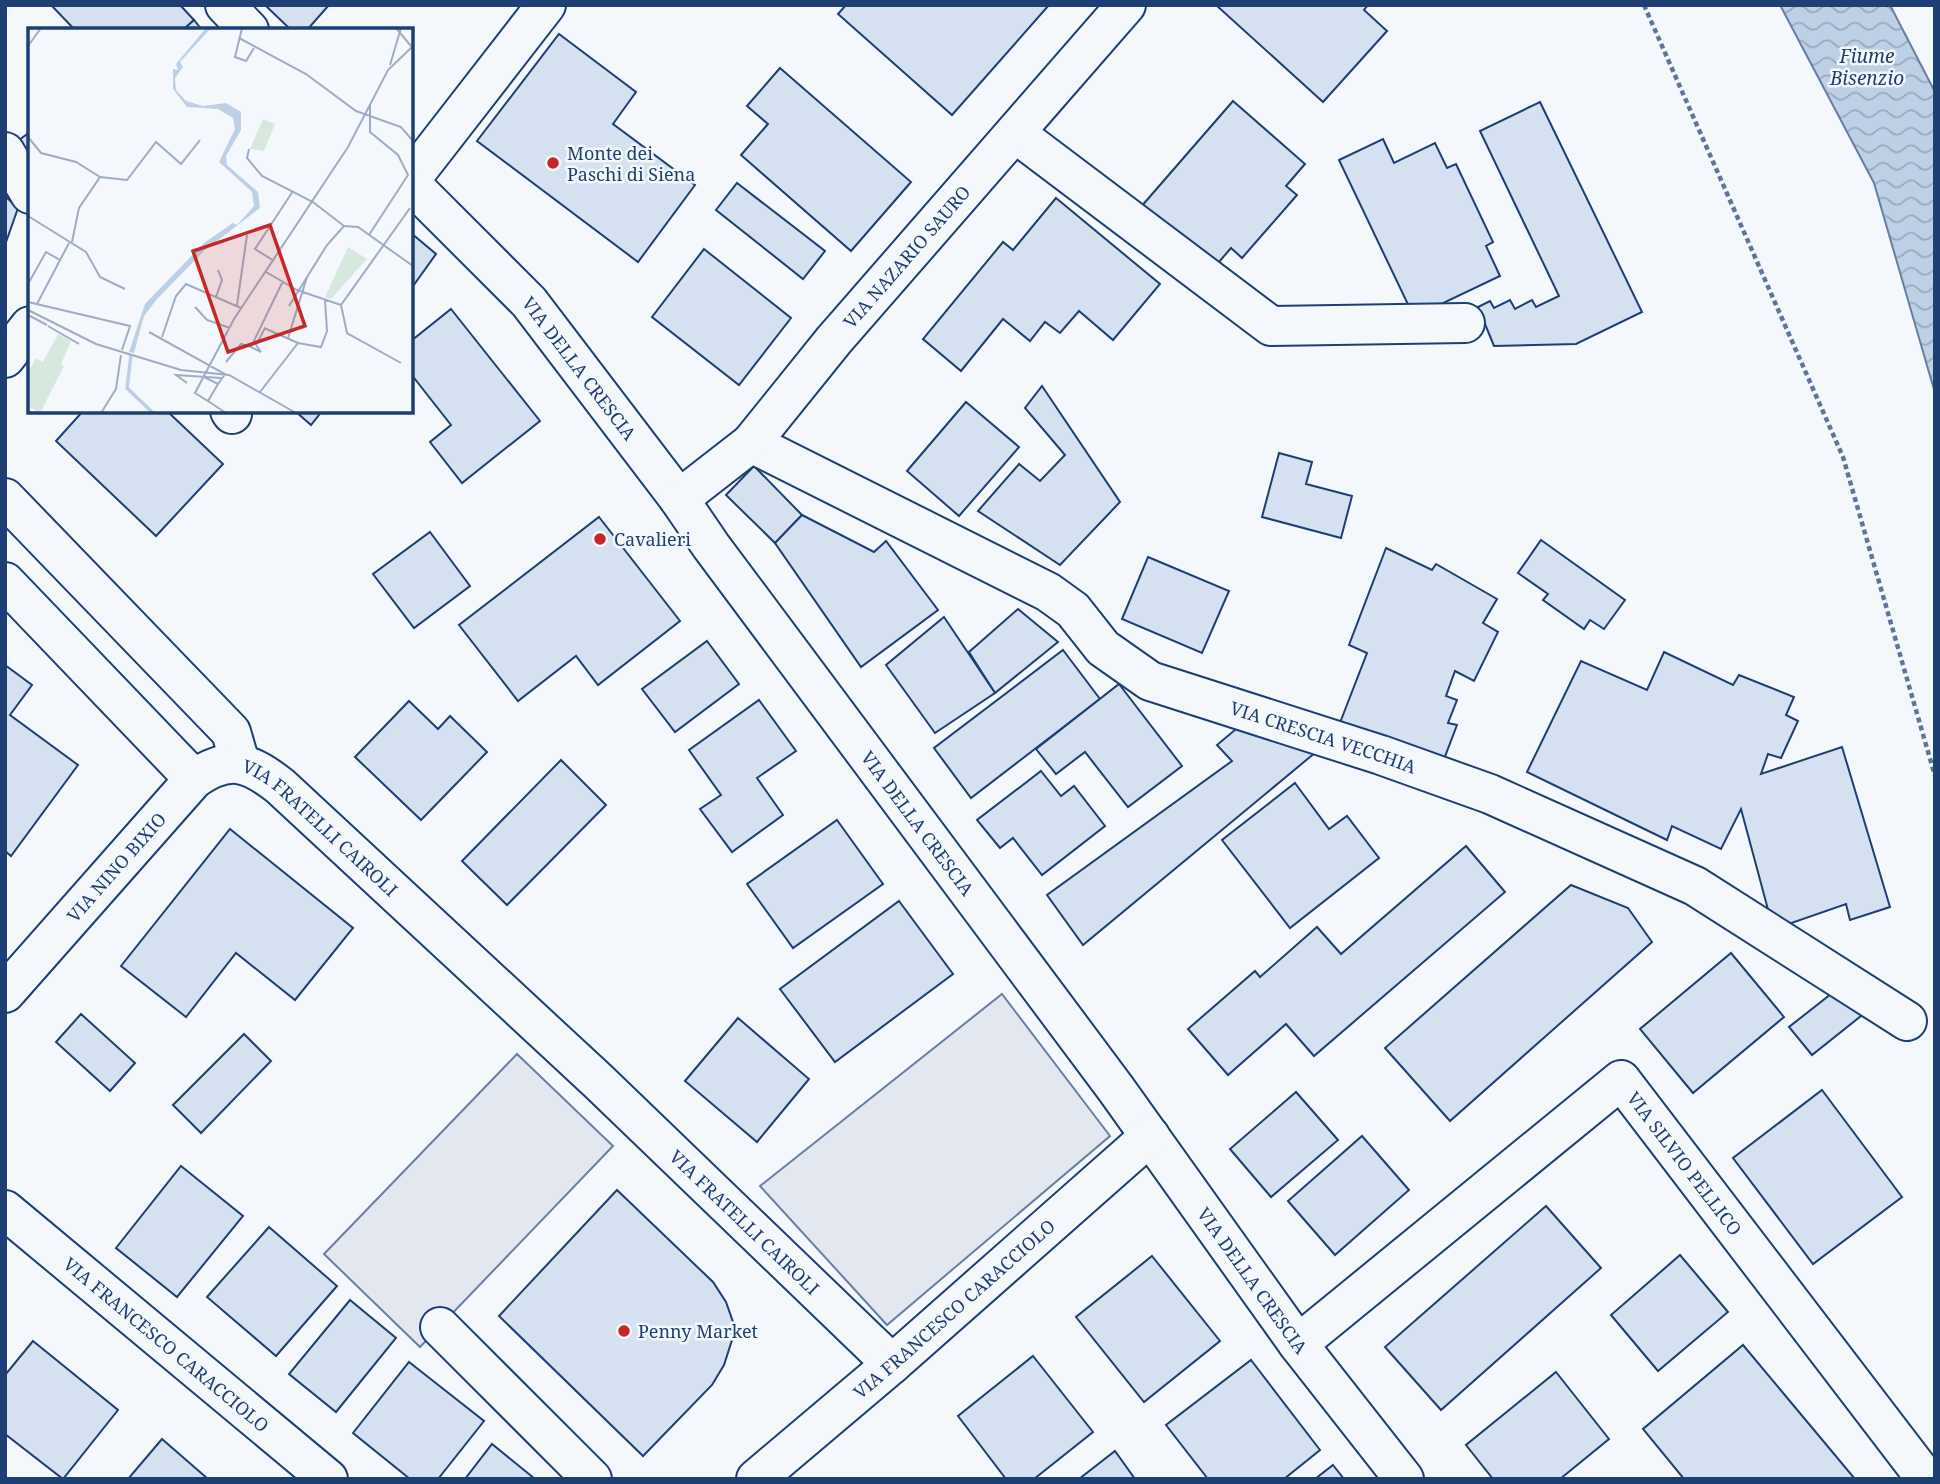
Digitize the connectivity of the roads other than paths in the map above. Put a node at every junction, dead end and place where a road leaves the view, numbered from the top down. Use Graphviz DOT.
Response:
graph roads {
  1 [pos="225,5"];
  2 [pos="546,5"];
  3 [pos="1126,5"];
  4 [pos="247,28"];
  5 [pos="1014,133"];
  6 [pos="5,152"];
  7 [pos="413,179"];
  8 [pos="413,184"];
  9 [pos="28,191"];
  10 [pos="1465,323"];
  11 [pos="28,329"];
  12 [pos="5,358"];
  13 [pos="751,443"];
  14 [pos="5,498"];
  15 [pos="679,499"];
  16 [pos="5,582"];
  17 [pos="240,763"];
  18 [pos="194,779"];
  19 [pos="5,993"];
  20 [pos="1907,1021"];
  21 [pos="1150,1136"];
  22 [pos="5,1210"];
  23 [pos="440,1327"];
  24 [pos="1298,1344"];
  25 [pos="892,1364"];
  26 [pos="328,1479"];
  27 [pos="592,1479"];
  28 [pos="756,1479"];
  29 [pos="1404,1479"];
  30 [pos="1926,1479"];
  1 -- 4 [label="street"];
  2 -- 7 [label="street"];
  3 -- 5 [label="street, VIA NAZARIO SAURO"];
  5 -- 10 [label="street"];
  5 -- 13 [label="street, VIA NAZARIO SAURO"];
  6 -- 9 [label="street"];
  8 -- 15 [label="street, VIA DELLA CRESCIA"];
  11 -- 12 [label="street"];
  13 -- 15 [label="street, VIA NAZARIO SAURO"];
  13 -- 20 [label="street, VIA CRESCIA VECCHIA"];
  14 -- 17 [label="street, VIA FRATELLI CAIROLI"];
  15 -- 21 [label="street, VIA DELLA CRESCIA"];
  16 -- 18 [label="street"];
  17 -- 18 [label="street, VIA NINO BIXIO"];
  17 -- 25 [label="street, VIA FRATELLI CAIROLI"];
  18 -- 19 [label="street, VIA NINO BIXIO"];
  21 -- 24 [label="street, VIA DELLA CRESCIA"];
  21 -- 25 [label="street, VIA FRANCESCO CARACCIOLO"];
  22 -- 26 [label="street, VIA FRANCESCO CARACCIOLO"];
  23 -- 27 [label="street"];
  24 -- 29 [label="street, VIA DELLA CRESCIA"];
  24 -- 30 [label="street, VIA SILVIO PELLICO"];
  25 -- 28 [label="street, VIA FRANCESCO CARACCIOLO"];
}
